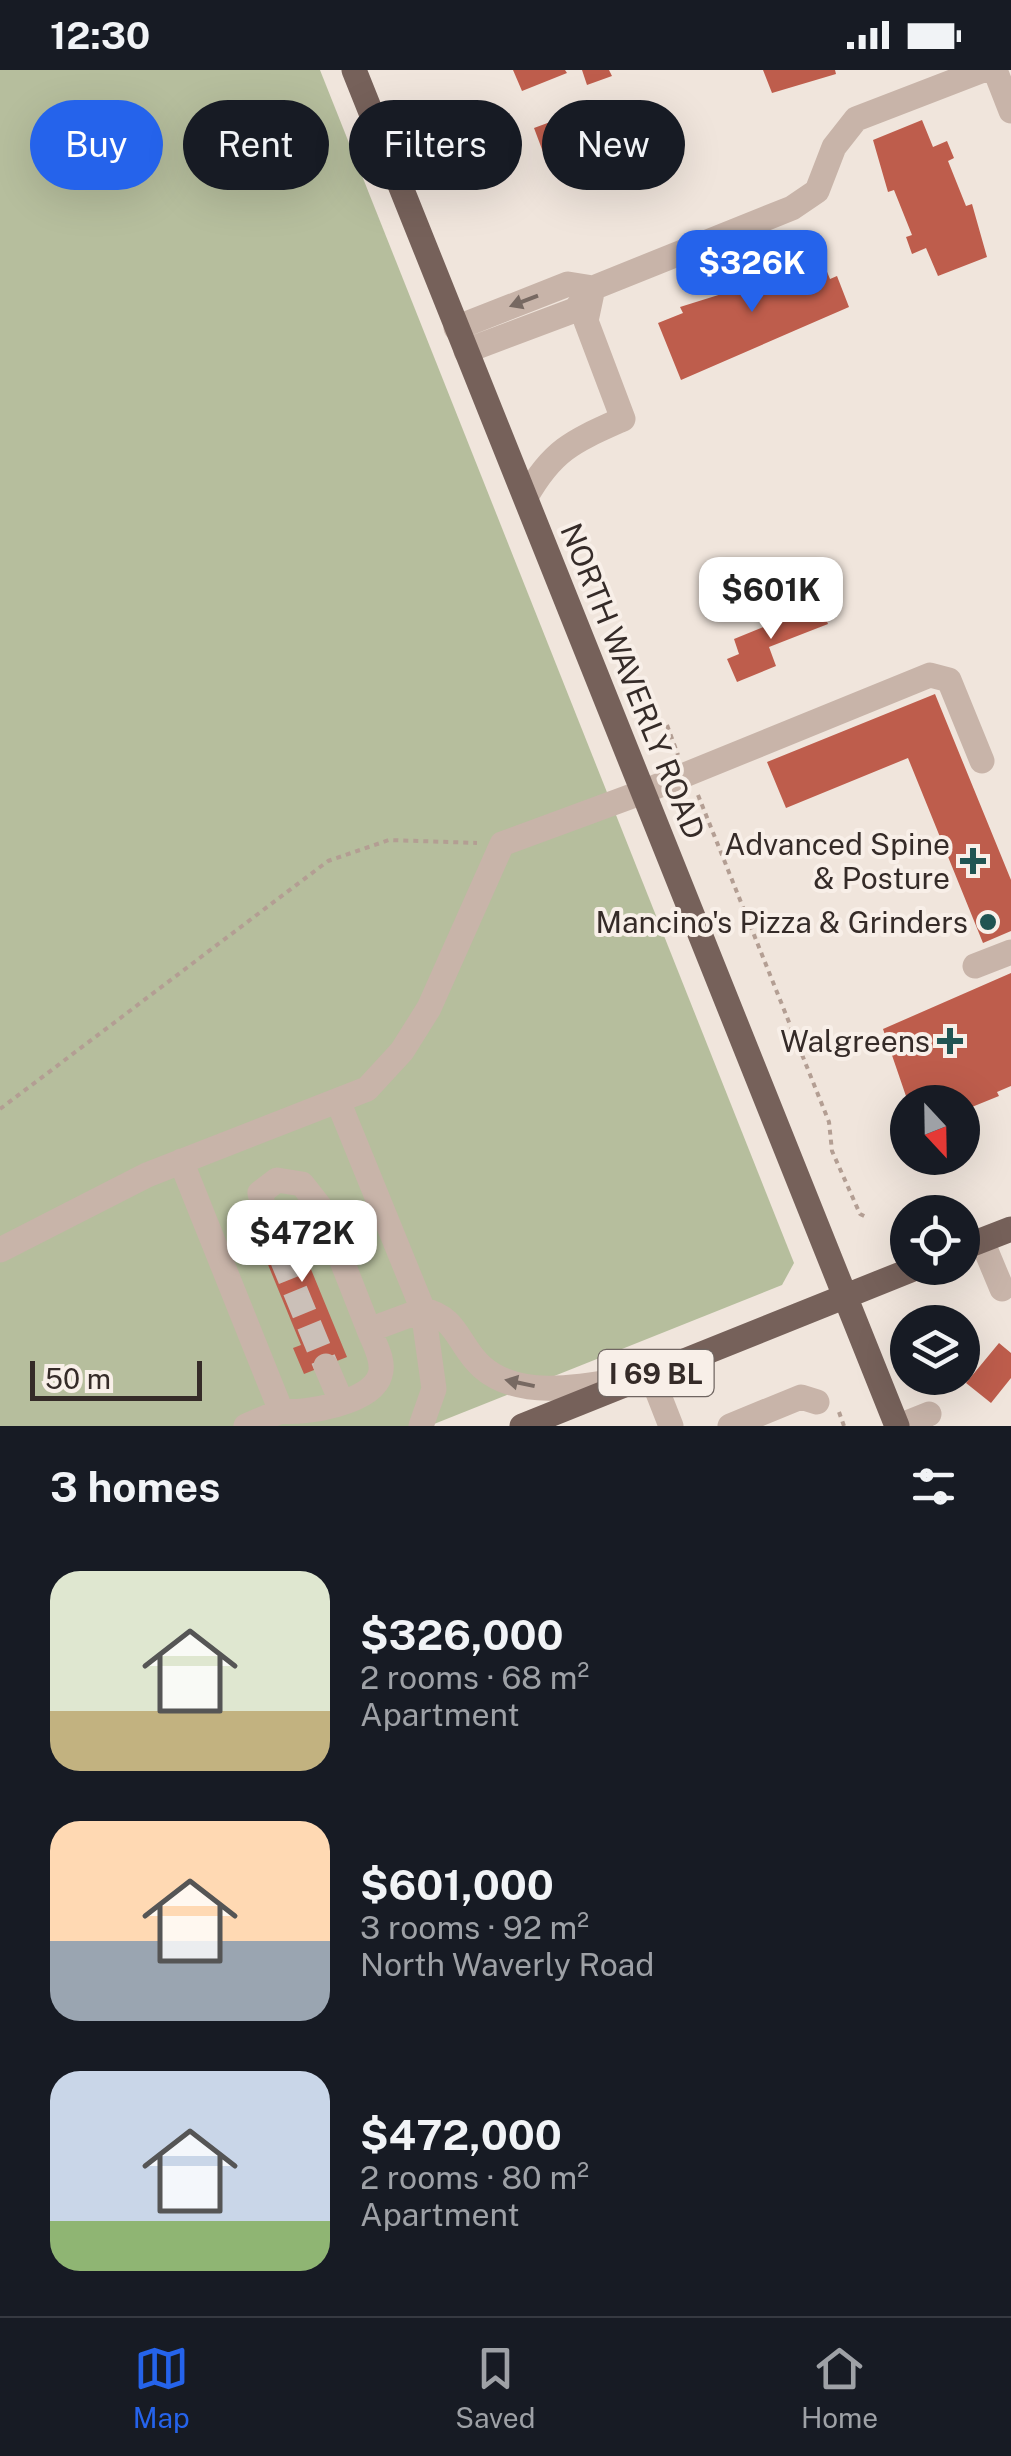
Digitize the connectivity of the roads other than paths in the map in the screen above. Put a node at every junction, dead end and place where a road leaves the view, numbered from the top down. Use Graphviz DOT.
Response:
graph roads {
  1 [pos="354,70"];
  2 [pos="983,70"];
  3 [pos="995,70"];
  4 [pos="1011,111"];
  5 [pos="593,288"];
  6 [pos="461,339"];
  7 [pos="526,497"];
  8 [pos="982,761"];
  9 [pos="642,792"];
  10 [pos="1011,952"];
  11 [pos="975,966"];
  12 [pos="338,1101"];
  13 [pos="182,1162"];
  14 [pos="268,1222"];
  15 [pos="1011,1228"];
  16 [pos="980,1241"];
  17 [pos="0,1250"];
  18 [pos="980,1256"];
  19 [pos="890,1278"];
  20 [pos="1002,1289"];
  21 [pos="846,1296"];
  22 [pos="423,1310"];
  23 [pos="369,1330"];
  24 [pos="326,1366"];
  25 [pos="651,1375"];
  26 [pos="341,1402"];
  27 [pos="796,1406"];
  28 [pos="280,1411"];
  29 [pos="929,1414"];
  30 [pos="246,1426"];
  31 [pos="421,1426"];
  32 [pos="522,1426"];
  33 [pos="671,1426"];
  34 [pos="730,1426"];
  35 [pos="898,1426"];
  1 -- 6 [label="main road, NORTH WAVERLY ROAD"];
  2 -- 5 [label="lane"];
  3 -- 4 [label="lane"];
  5 -- 6 [label="lane"];
  5 -- 7 [label="lane"];
  6 -- 7 [label="main road, NORTH WAVERLY ROAD"];
  7 -- 9 [label="main road, NORTH WAVERLY ROAD"];
  8 -- 9 [label="lane"];
  9 -- 12 [label="lane"];
  9 -- 21 [label="main road, NORTH WAVERLY ROAD"];
  10 -- 11 [label="lane"];
  12 -- 13 [label="lane"];
  12 -- 22 [label="lane"];
  13 -- 17 [label="lane"];
  13 -- 28 [label="lane"];
  14 -- 23 [label="lane"];
  15 -- 16 [label="main road"];
  18 -- 20 [label="lane"];
  19 -- 21 [label="main road, I 69 BL"];
  21 -- 25 [label="main road, I 69 BL"];
  21 -- 35 [label="main road, NORTH WAVERLY ROAD"];
  22 -- 23 [label="lane"];
  25 -- 22 [label="lane, one-way"];
  22 -- 31 [label="lane"];
  23 -- 26 [label="lane"];
  24 -- 26 [label="lane"];
  25 -- 32 [label="main road, I 69 BL"];
  25 -- 33 [label="lane"];
  26 -- 28 [label="lane"];
  27 -- 34 [label="lane"];
  28 -- 30 [label="lane"];
  29 -- 35 [label="lane"];
}
